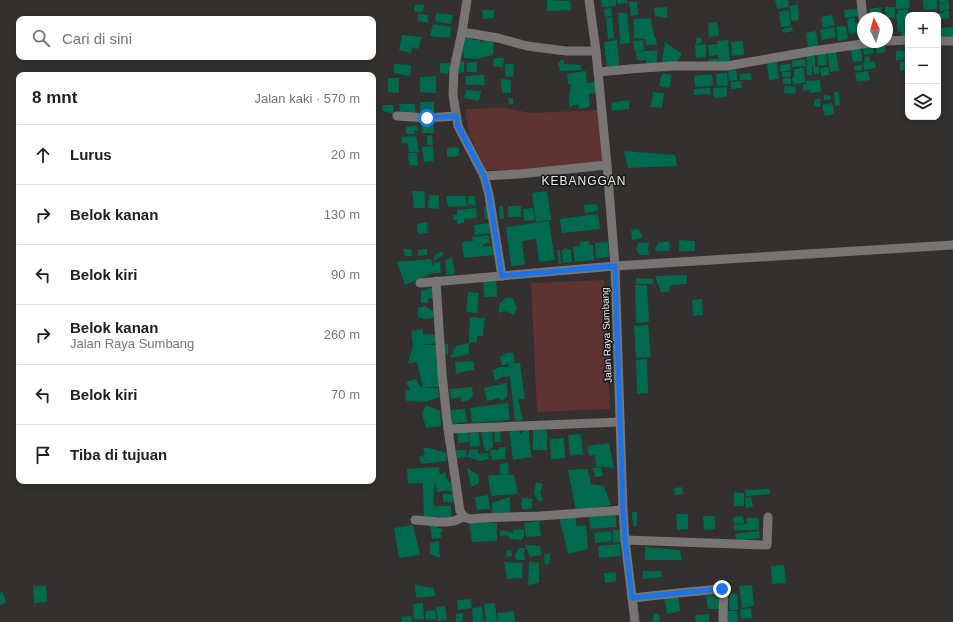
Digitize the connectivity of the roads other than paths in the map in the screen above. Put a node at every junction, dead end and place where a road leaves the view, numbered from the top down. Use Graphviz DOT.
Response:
graph roads {
  1 [pos="467,0"];
  2 [pos="589,0"];
  3 [pos="861,0"];
  4 [pos="862,12"];
  5 [pos="462,32"];
  6 [pos="905,40"];
  7 [pos="893,41"];
  8 [pos="941,41"];
  9 [pos="953,41"];
  10 [pos="857,44"];
  11 [pos="596,51"];
  12 [pos="598,72"];
  13 [pos="397,116"];
  14 [pos="456,116"];
  15 [pos="607,165"];
  16 [pos="484,176"];
  17 [pos="953,245"];
  18 [pos="615,266"];
  19 [pos="502,276"];
  20 [pos="436,281"];
  21 [pos="420,283"];
  22 [pos="620,422"];
  23 [pos="448,429"];
  24 [pos="623,510"];
  25 [pos="464,517"];
  26 [pos="768,517"];
  27 [pos="415,520"];
  28 [pos="625,540"];
  29 [pos="632,598"];
  30 [pos="635,622"];
  31 [pos="723,622"];
  1 -- 5 [label="street"];
  2 -- 11 [label="street, Jalan Raya Sumbang"];
  3 -- 4 [label="street"];
  5 -- 11 [label="street"];
  5 -- 14 [label="street"];
  6 -- 7 [label="street"];
  8 -- 9 [label="street"];
  10 -- 12 [label="street"];
  11 -- 12 [label="street, Jalan Raya Sumbang"];
  12 -- 15 [label="street, Jalan Raya Sumbang"];
  13 -- 14 [label="street"];
  14 -- 16 [label="street"];
  15 -- 16 [label="street"];
  15 -- 18 [label="street, Jalan Raya Sumbang"];
  16 -- 19 [label="street"];
  17 -- 18 [label="street"];
  18 -- 19 [label="street"];
  18 -- 22 [label="street, Jalan Raya Sumbang"];
  19 -- 20 [label="street"];
  20 -- 21 [label="street"];
  20 -- 23 [label="street"];
  22 -- 23 [label="street"];
  22 -- 24 [label="street, Jalan Raya Sumbang"];
  23 -- 25 [label="street"];
  24 -- 25 [label="street"];
  24 -- 28 [label="street, Jalan Raya Sumbang"];
  25 -- 27 [label="street"];
  26 -- 28 [label="street"];
  28 -- 29 [label="street, Jalan Raya Sumbang"];
  29 -- 30 [label="street, Jalan Raya Sumbang"];
  29 -- 31 [label="street"];
}
